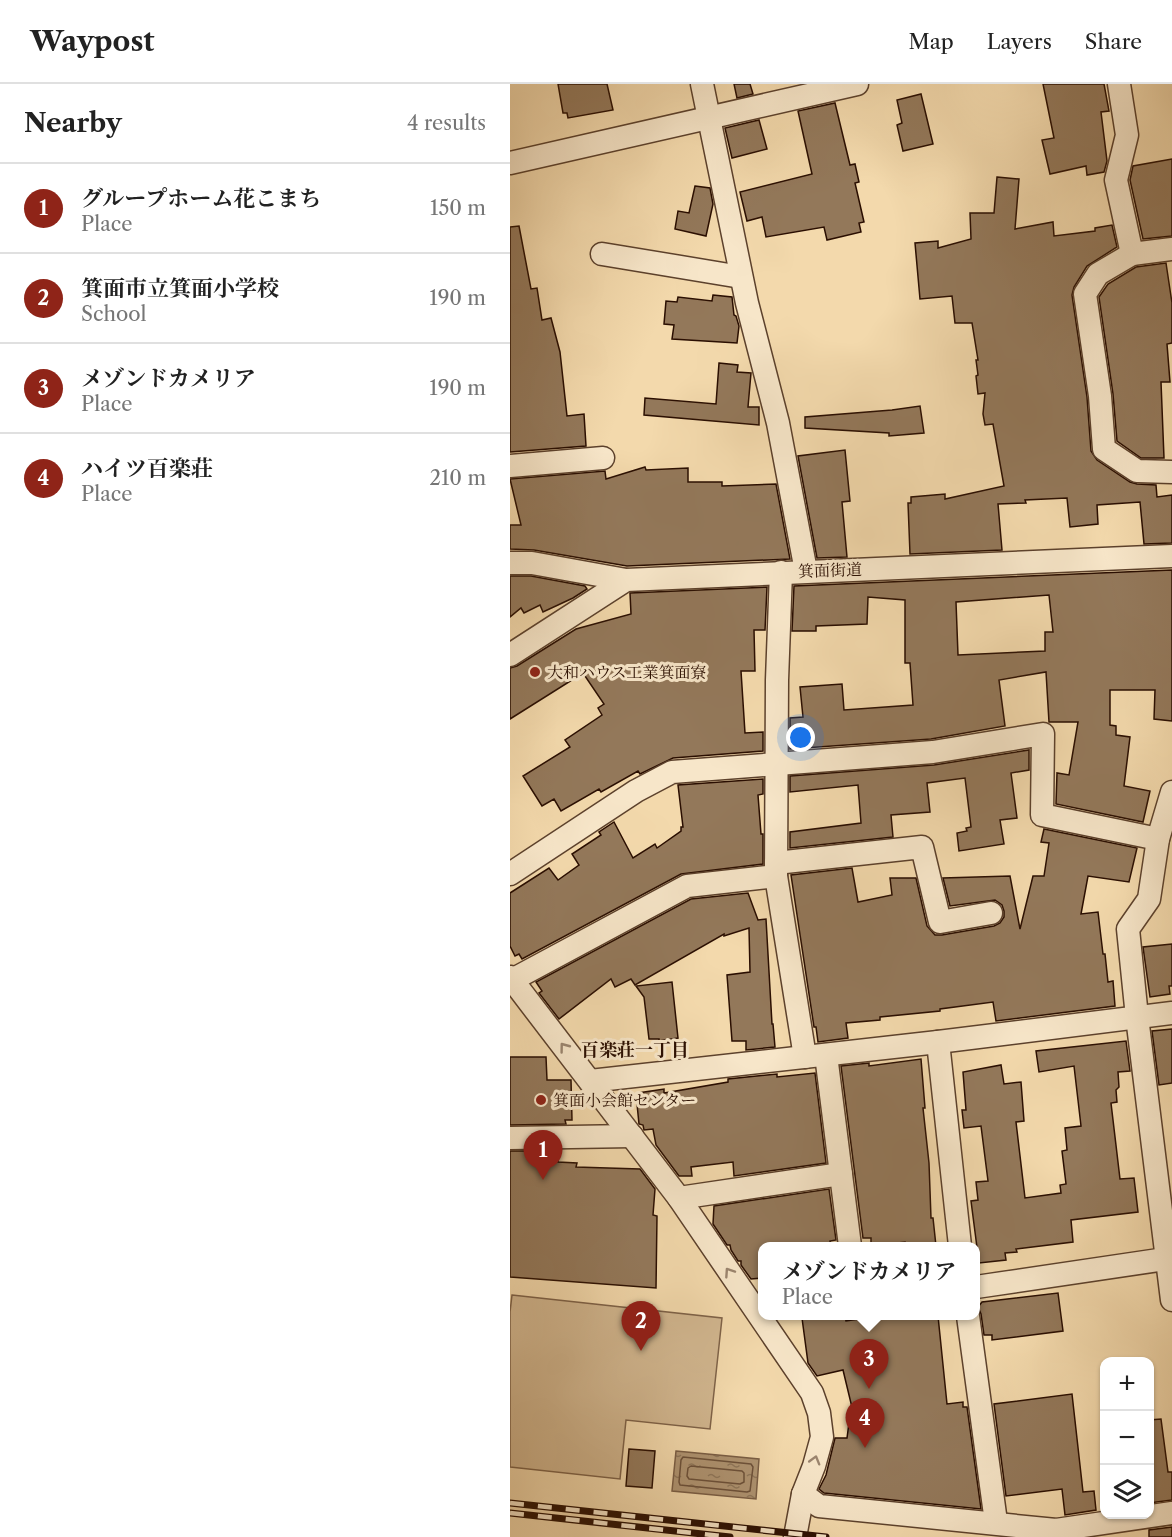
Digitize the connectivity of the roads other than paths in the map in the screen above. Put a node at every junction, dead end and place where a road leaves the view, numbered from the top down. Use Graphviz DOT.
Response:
graph roads {
  1 [pos="702,84"];
  2 [pos="857,84"];
  3 [pos="1119,84"];
  4 [pos="710,117"];
  5 [pos="510,163"];
  6 [pos="1172,249"];
  7 [pos="602,254"];
  8 [pos="1132,254"];
  9 [pos="741,277"];
  10 [pos="603,458"];
  11 [pos="510,466"];
  12 [pos="1172,472"];
  13 [pos="1172,556"];
  14 [pos="510,563"];
  15 [pos="807,571"];
  16 [pos="781,572"];
  17 [pos="626,580"];
  18 [pos="510,655"];
  19 [pos="778,765"];
  20 [pos="1172,792"];
  21 [pos="1158,839"];
  22 [pos="776,869"];
  23 [pos="510,874"];
  24 [pos="991,913"];
  25 [pos="511,978"];
  26 [pos="519,1006"];
  27 [pos="1172,1013"];
  28 [pos="1137,1017"];
  29 [pos="938,1042"];
  30 [pos="815,1056"];
  31 [pos="590,1081"];
  32 [pos="632,1136"];
  33 [pos="510,1138"];
  34 [pos="841,1174"];
  35 [pos="679,1198"];
  36 [pos="850,1242"];
  37 [pos="960,1242"];
  38 [pos="1170,1258"];
  39 [pos="980,1286"];
  40 [pos="1172,1300"];
  41 [pos="758,1311"];
  42 [pos="764,1320"];
  43 [pos="969,1320"];
  44 [pos="803,1494"];
  45 [pos="1172,1513"];
  46 [pos="996,1522"];
  47 [pos="795,1537"];
  1 -- 4 [label="street"];
  2 -- 4 [label="street"];
  3 -- 8 [label="street"];
  4 -- 5 [label="street"];
  4 -- 9 [label="street"];
  6 -- 8 [label="street"];
  7 -- 9 [label="street"];
  8 -- 12 [label="street"];
  9 -- 15 [label="street"];
  10 -- 11 [label="street"];
  13 -- 15 [label="street, 箕面街道"];
  14 -- 17 [label="street"];
  15 -- 16 [label="street, 箕面街道"];
  16 -- 17 [label="street, 箕面街道"];
  16 -- 19 [label="street"];
  17 -- 18 [label="street, 箕面街道"];
  19 -- 21 [label="street"];
  19 -- 22 [label="street"];
  19 -- 23 [label="street"];
  20 -- 21 [label="street"];
  21 -- 28 [label="street"];
  22 -- 24 [label="street"];
  22 -- 25 [label="street"];
  22 -- 30 [label="street"];
  25 -- 26 [label="street"];
  31 -- 26 [label="street, one-way"];
  27 -- 28 [label="street"];
  28 -- 29 [label="street"];
  28 -- 38 [label="street"];
  29 -- 30 [label="street"];
  29 -- 37 [label="street"];
  30 -- 31 [label="street"];
  30 -- 34 [label="street"];
  31 -- 32 [label="street"];
  32 -- 33 [label="street"];
  32 -- 35 [label="street"];
  34 -- 35 [label="street"];
  34 -- 36 [label="street"];
  41 -- 35 [label="street, one-way"];
  38 -- 39 [label="street"];
  38 -- 40 [label="street"];
  44 -- 42 [label="street, one-way"];
  43 -- 46 [label="street"];
  44 -- 46 [label="street"];
  44 -- 47 [label="street"];
  45 -- 46 [label="street"];
}
